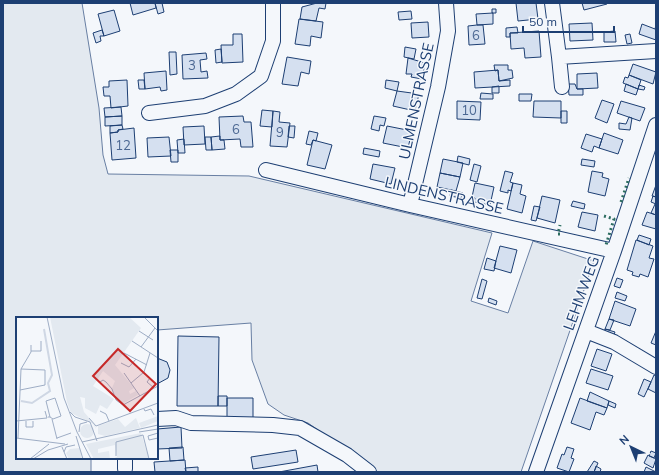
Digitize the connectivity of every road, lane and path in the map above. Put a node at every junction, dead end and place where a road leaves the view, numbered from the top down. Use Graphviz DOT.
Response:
graph roads {
  1 [pos="273,3"];
  2 [pos="446,3"];
  3 [pos="552,3"];
  4 [pos="656,51"];
  5 [pos="559,57"];
  6 [pos="562,87"];
  7 [pos="149,113"];
  8 [pos="656,126"];
  9 [pos="266,170"];
  10 [pos="410,205"];
  11 [pos="614,251"];
  12 [pos="586,331"];
  13 [pos="656,367"];
  14 [pos="158,419"];
  15 [pos="370,472"];
  16 [pos="536,472"];
  1 -- 7 [label="street"];
  2 -- 10 [label="street, ULMENSTRASSE"];
  3 -- 5 [label="street"];
  4 -- 5 [label="street"];
  5 -- 6 [label="street"];
  8 -- 11 [label="street, LEHMWEG"];
  9 -- 10 [label="street, LINDENSTRASSE"];
  10 -- 11 [label="street, LINDENSTRASSE"];
  11 -- 12 [label="street, LEHMWEG"];
  12 -- 13 [label="street"];
  12 -- 16 [label="street, LEHMWEG"];
  14 -- 15 [label="street"];
}
